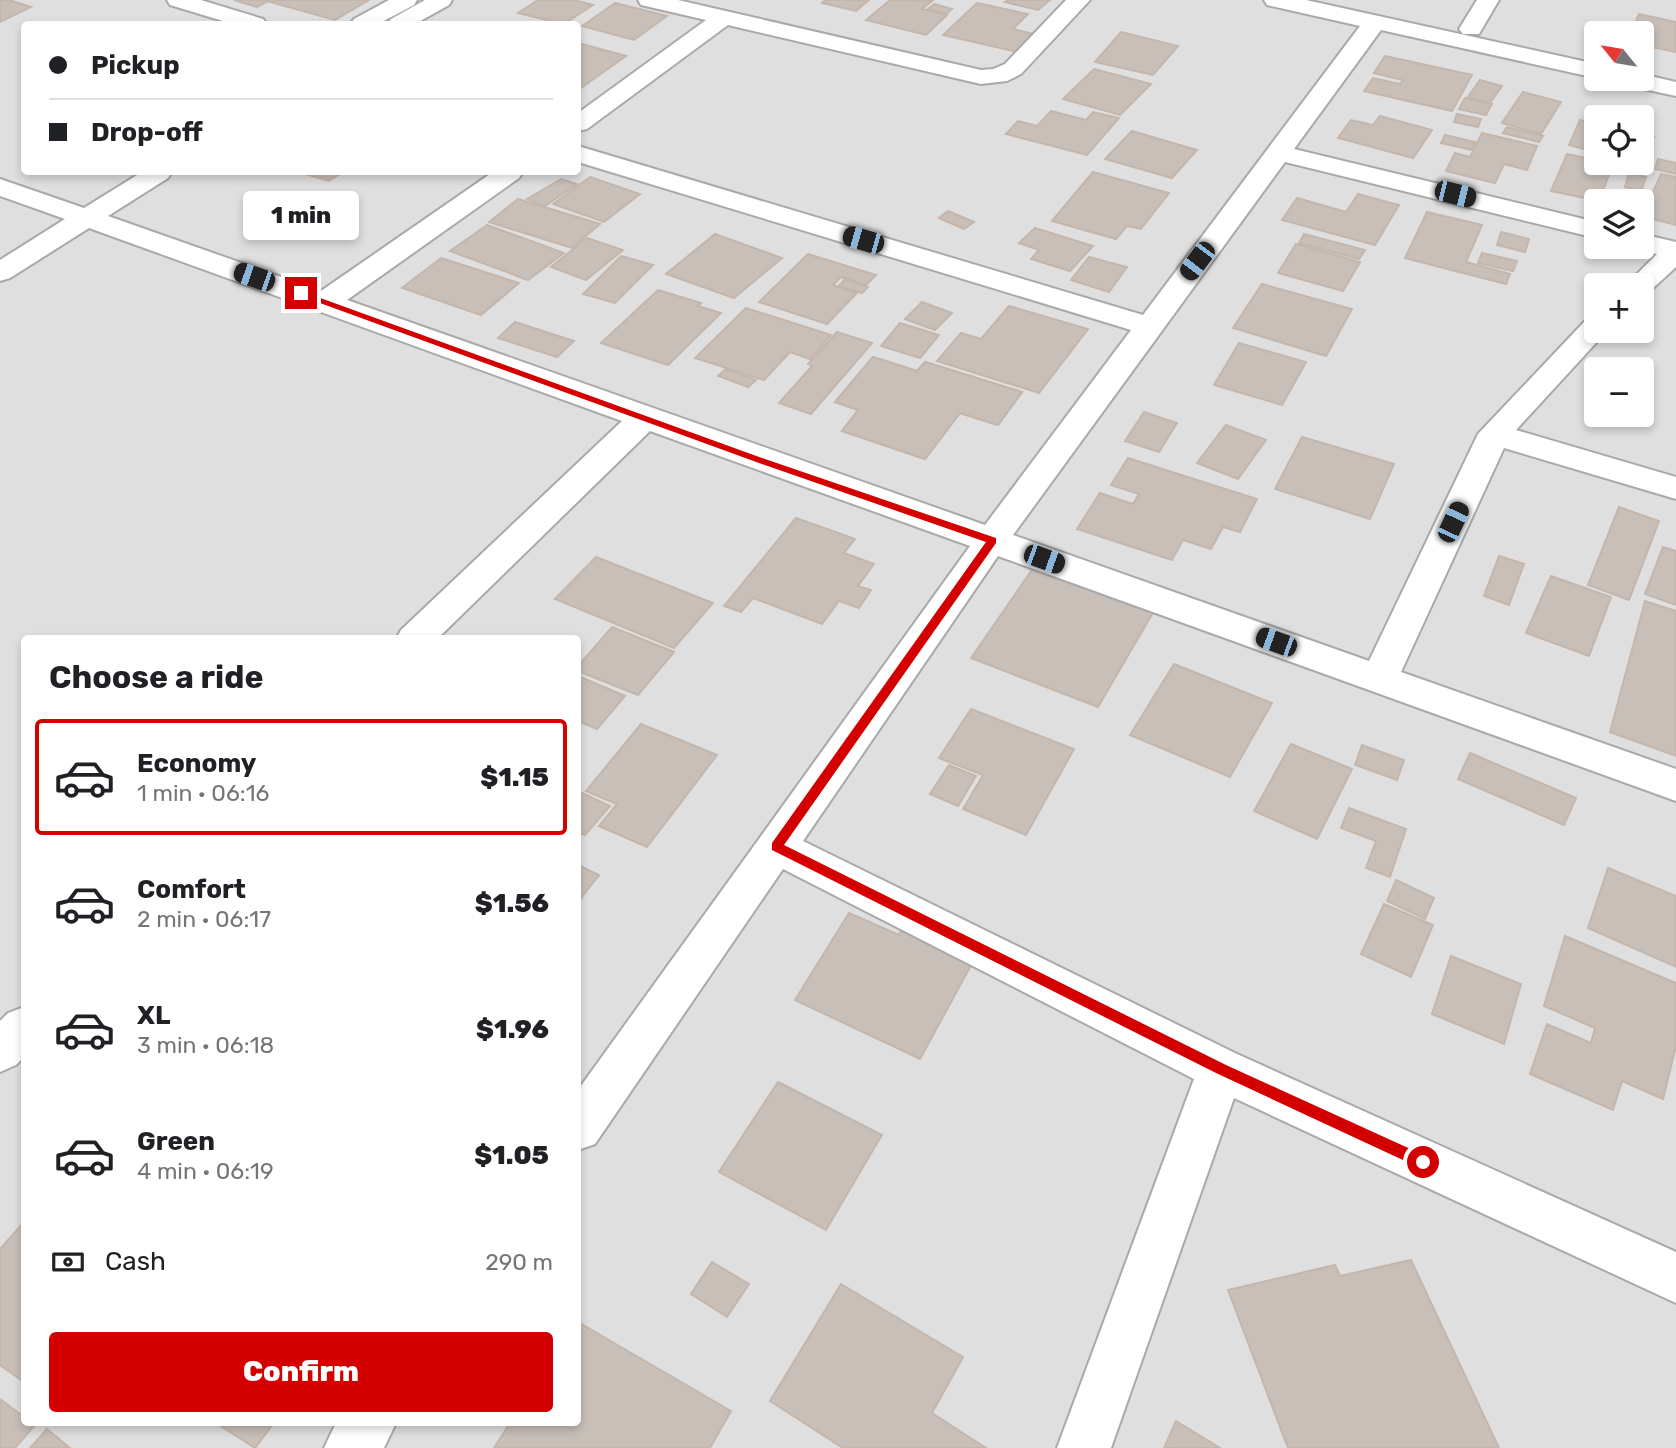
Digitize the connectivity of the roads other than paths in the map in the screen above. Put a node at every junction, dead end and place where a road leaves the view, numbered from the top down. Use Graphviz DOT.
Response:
graph roads {
  1 [pos="178,0"];
  2 [pos="406,0"];
  3 [pos="441,0"];
  4 [pos="649,0"];
  5 [pos="1080,0"];
  6 [pos="1275,0"];
  7 [pos="1339,0"];
  8 [pos="1488,0"];
  9 [pos="725,17"];
  10 [pos="245,21"];
  11 [pos="368,21"];
  12 [pos="404,21"];
  13 [pos="1375,22"];
  14 [pos="1471,29"];
  15 [pos="1584,53"];
  16 [pos="1654,67"];
  17 [pos="1584,68"];
  18 [pos="1676,72"];
  19 [pos="1654,84"];
  20 [pos="1676,89"];
  21 [pos="581,122"];
  22 [pos="1278,153"];
  23 [pos="581,155"];
  24 [pos="117,175"];
  25 [pos="153,175"];
  26 [pos="506,175"];
  27 [pos="0,187"];
  28 [pos="74,213"];
  29 [pos="1584,227"];
  30 [pos="1654,245"];
  31 [pos="0,246"];
  32 [pos="1676,251"];
  33 [pos="0,272"];
  34 [pos="1653,273"];
  35 [pos="325,302"];
  36 [pos="1149,326"];
  37 [pos="1584,339"];
  38 [pos="644,418"];
  39 [pos="1494,434"];
  40 [pos="1676,488"];
  41 [pos="992,540"];
  42 [pos="418,635"];
  43 [pos="1379,680"];
  44 [pos="1676,785"];
  45 [pos="776,847"];
  46 [pos="21,1030"];
  47 [pos="0,1051"];
  48 [pos="1221,1069"];
  49 [pos="581,1124"];
  50 [pos="1676,1278"];
  51 [pos="367,1426"];
  52 [pos="351,1448"];
  53 [pos="1084,1448"];
  1 -- 10 [label="street"];
  2 -- 11 [label="street"];
  3 -- 12 [label="street"];
  4 -- 9 [label="street"];
  5 -- 9 [label="street"];
  6 -- 13 [label="street"];
  7 -- 14 [label="street"];
  8 -- 14 [label="street"];
  9 -- 21 [label="street"];
  13 -- 17 [label="street"];
  13 -- 22 [label="street"];
  14 -- 15 [label="street"];
  16 -- 18 [label="street"];
  19 -- 20 [label="street"];
  22 -- 29 [label="street"];
  22 -- 36 [label="street"];
  23 -- 36 [label="street"];
  24 -- 28 [label="street"];
  25 -- 28 [label="street"];
  26 -- 35 [label="street"];
  27 -- 28 [label="street"];
  28 -- 31 [label="street"];
  28 -- 33 [label="street"];
  28 -- 35 [label="street"];
  30 -- 32 [label="street"];
  32 -- 34 [label="street"];
  35 -- 38 [label="street"];
  36 -- 41 [label="street"];
  37 -- 39 [label="street"];
  38 -- 41 [label="street"];
  38 -- 42 [label="street"];
  39 -- 40 [label="street"];
  39 -- 43 [label="street"];
  41 -- 43 [label="street"];
  41 -- 45 [label="street"];
  43 -- 44 [label="street"];
  45 -- 48 [label="street"];
  45 -- 49 [label="street"];
  46 -- 47 [label="street"];
  48 -- 50 [label="street"];
  48 -- 53 [label="street"];
  51 -- 52 [label="street"];
}
